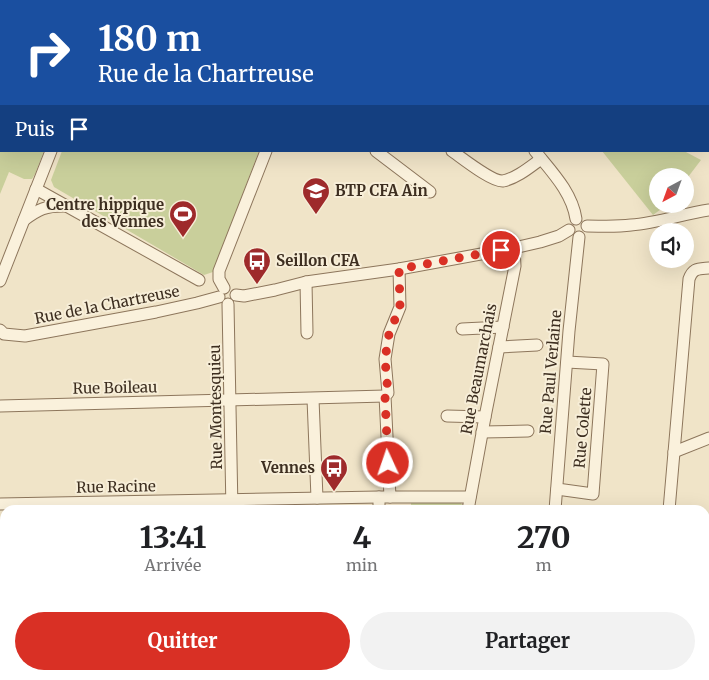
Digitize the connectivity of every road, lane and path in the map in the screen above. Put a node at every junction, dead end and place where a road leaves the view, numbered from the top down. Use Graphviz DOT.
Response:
graph roads {
  1 [pos="50,152"];
  2 [pos="266,152"];
  3 [pos="377,152"];
  4 [pos="453,152"];
  5 [pos="538,155"];
  6 [pos="36,189"];
  7 [pos="430,192"];
  8 [pos="66,206"];
  9 [pos="709,210"];
  10 [pos="576,219"];
  11 [pos="24,220"];
  12 [pos="587,226"];
  13 [pos="574,234"];
  14 [pos="514,248"];
  15 [pos="709,268"];
  16 [pos="399,269"];
  17 [pos="199,280"];
  18 [pos="0,281"];
  19 [pos="306,282"];
  20 [pos="227,296"];
  21 [pos="502,327"];
  22 [pos="462,329"];
  23 [pos="0,330"];
  24 [pos="306,333"];
  25 [pos="537,345"];
  26 [pos="499,347"];
  27 [pos="567,362"];
  28 [pos="385,396"];
  29 [pos="313,398"];
  30 [pos="230,400"];
  31 [pos="0,406"];
  32 [pos="447,416"];
  33 [pos="485,417"];
  34 [pos="528,431"];
  35 [pos="482,432"];
  36 [pos="709,438"];
  37 [pos="674,452"];
  38 [pos="557,489"];
  39 [pos="470,496"];
  40 [pos="353,497"];
  41 [pos="384,497"];
  42 [pos="317,498"];
  43 [pos="0,504"];
  44 [pos="232,505"];
  45 [pos="354,505"];
  46 [pos="381,505"];
  47 [pos="469,505"];
  48 [pos="555,505"];
  49 [pos="669,505"];
  1 -- 6 [label="street"];
  2 -- 20 [label="street, Rue Montesquieu"];
  3 -- 7 [label="street"];
  4 -- 5 [label="street"];
  5 -- 10 [label="street"];
  6 -- 8 [label="street"];
  6 -- 11 [label="street"];
  8 -- 11 [label="street"];
  8 -- 17 [label="street"];
  9 -- 12 [label="street"];
  10 -- 12 [label="street"];
  10 -- 13 [label="street"];
  11 -- 18 [label="street"];
  12 -- 13 [label="street"];
  13 -- 14 [label="street, Rue de la Chartreuse"];
  13 -- 27 [label="street, Rue Paul Verlaine"];
  14 -- 16 [label="street, Rue de la Chartreuse"];
  14 -- 21 [label="street, Rue Beaumarchais"];
  15 -- 37 [label="street"];
  16 -- 19 [label="street, Rue de la Chartreuse"];
  16 -- 28 [label="street"];
  19 -- 20 [label="street, Rue de la Chartreuse"];
  19 -- 24 [label="street"];
  20 -- 23 [label="street, Rue de la Chartreuse"];
  20 -- 30 [label="street, Rue Montesquieu"];
  21 -- 22 [label="street"];
  21 -- 26 [label="street, Rue Beaumarchais"];
  25 -- 26 [label="street"];
  26 -- 33 [label="street, Rue Beaumarchais"];
  27 -- 38 [label="street, Rue Paul Verlaine"];
  27 -- 38 [label="street, Rue Colette"];
  28 -- 29 [label="street, Rue Boileau"];
  28 -- 41 [label="street"];
  29 -- 30 [label="street, Rue Boileau"];
  29 -- 42 [label="street"];
  30 -- 31 [label="street, Rue Boileau"];
  30 -- 44 [label="street, Rue Montesquieu"];
  32 -- 33 [label="street"];
  33 -- 35 [label="street, Rue Beaumarchais"];
  34 -- 35 [label="street"];
  35 -- 39 [label="street, Rue Beaumarchais"];
  36 -- 37 [label="street"];
  37 -- 49 [label="street"];
  38 -- 48 [label="street, Rue Paul Verlaine"];
  39 -- 41 [label="street, Rue Racine"];
  39 -- 47 [label="street, Rue Beaumarchais"];
  40 -- 41 [label="street, Rue Racine"];
  40 -- 42 [label="street, Rue Racine"];
  40 -- 45 [label="street"];
  41 -- 46 [label="street"];
  42 -- 44 [label="street, Rue Racine"];
  43 -- 44 [label="street, Rue Racine"];
}
